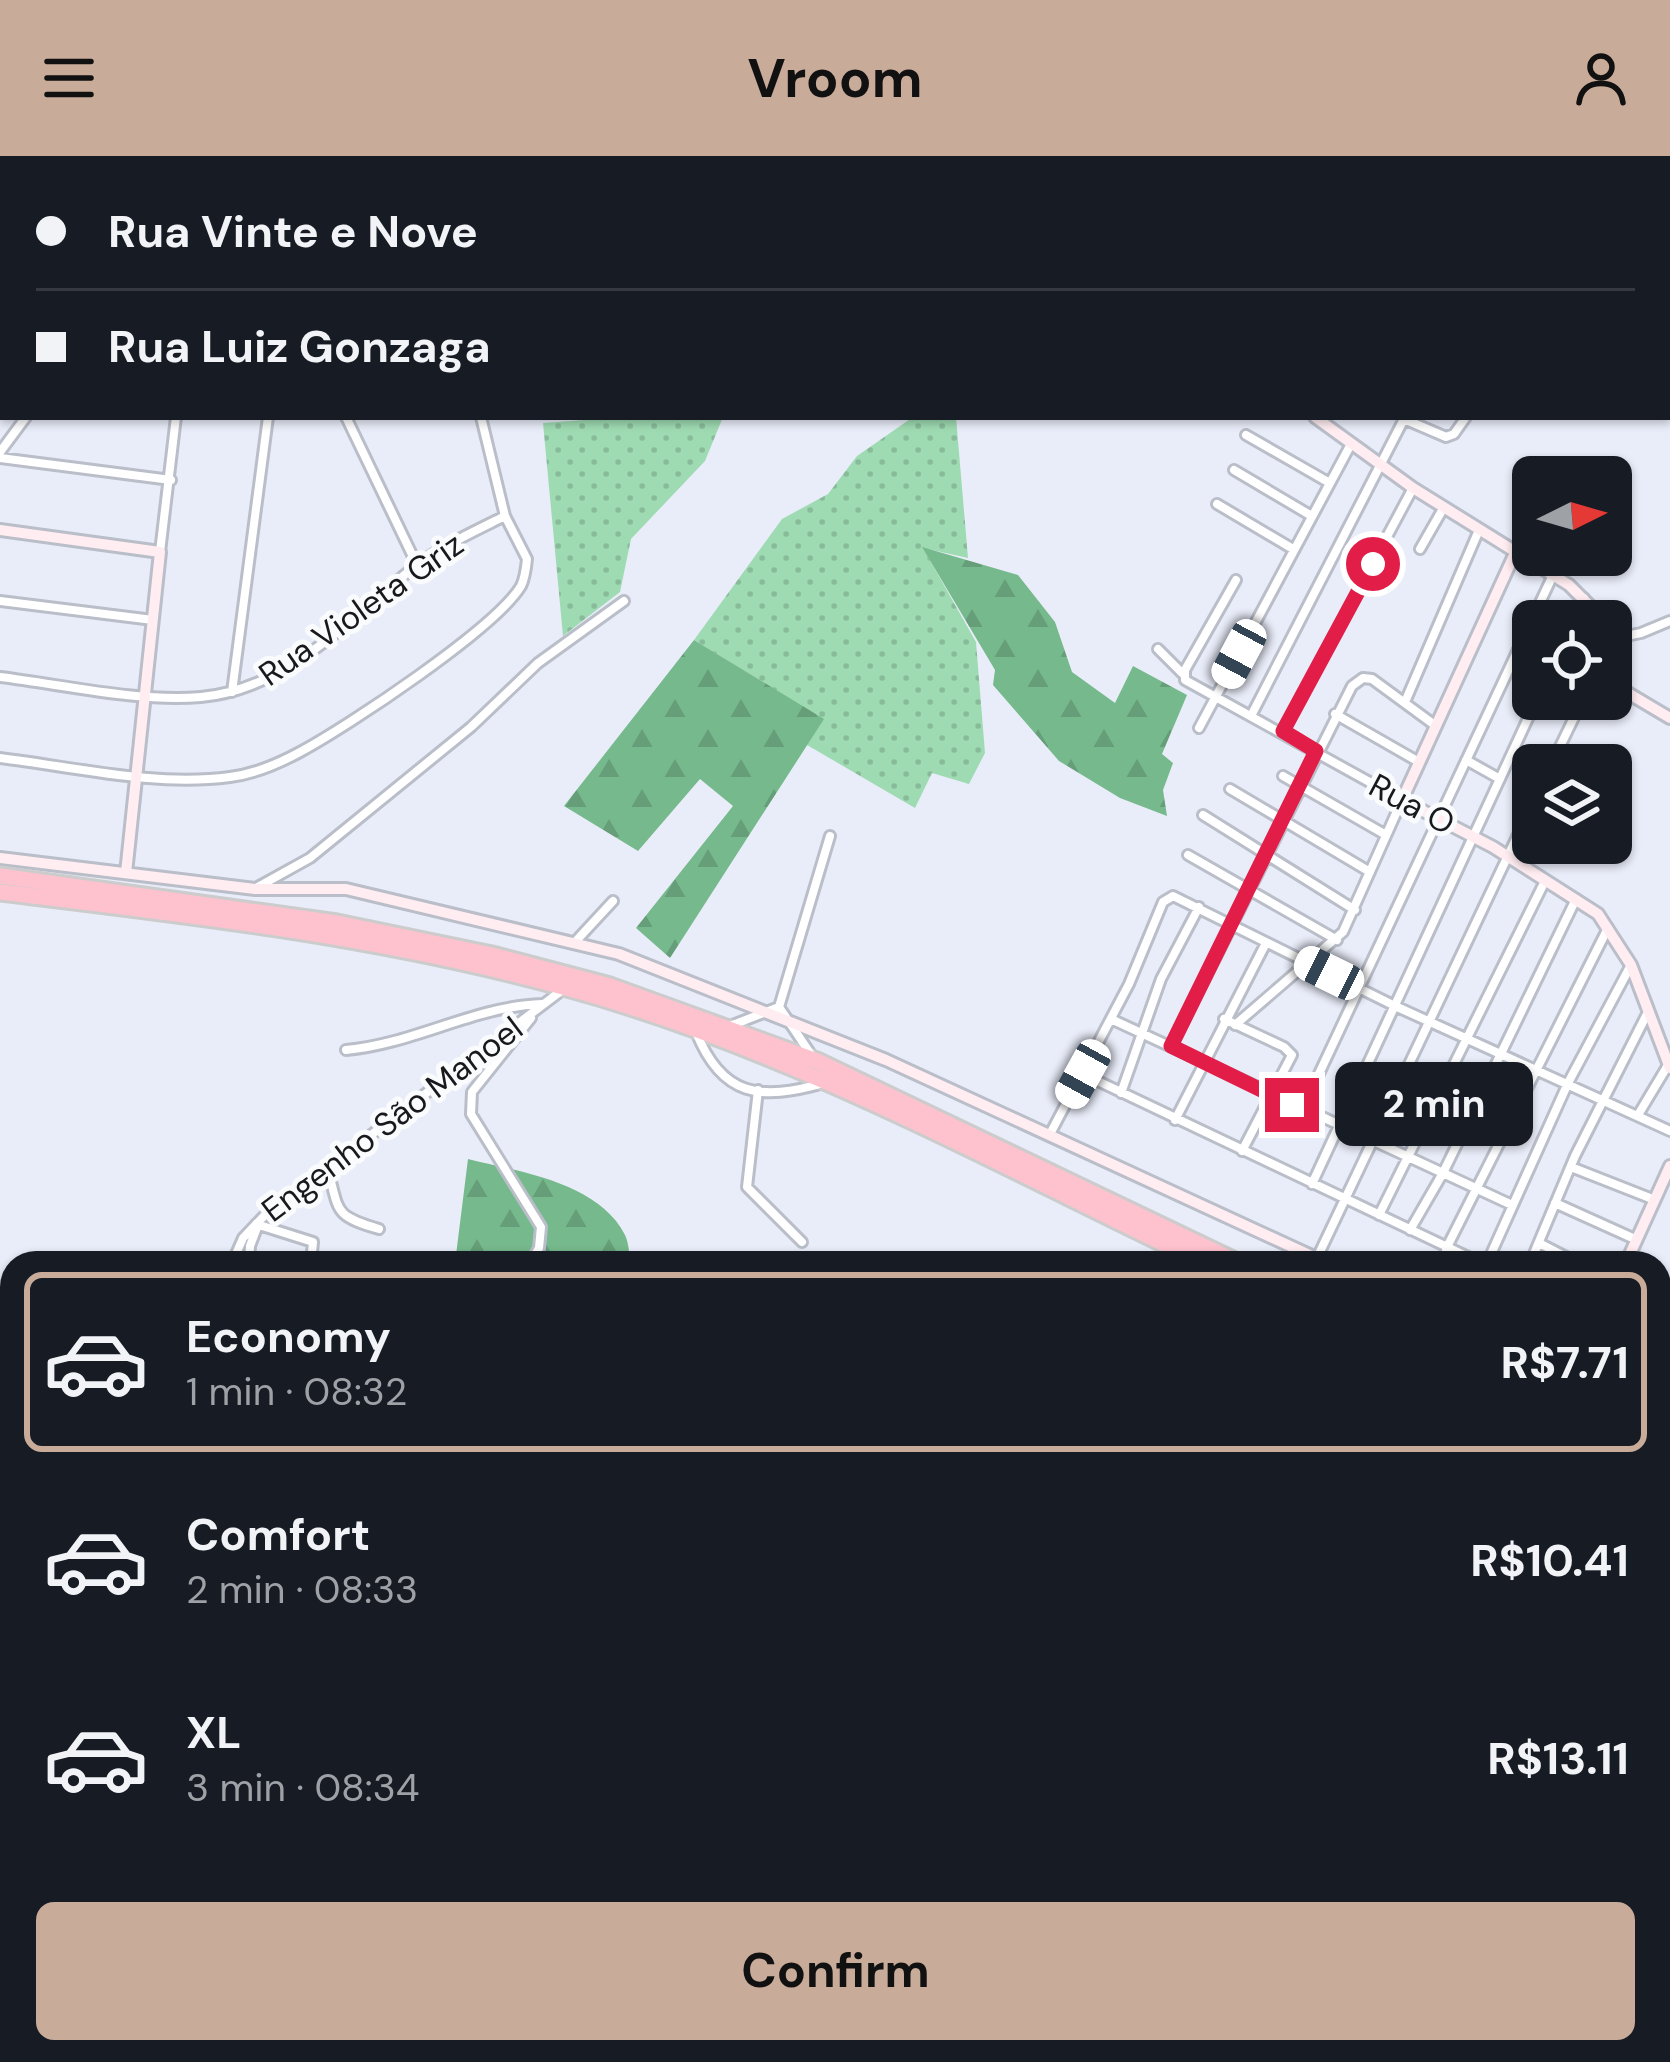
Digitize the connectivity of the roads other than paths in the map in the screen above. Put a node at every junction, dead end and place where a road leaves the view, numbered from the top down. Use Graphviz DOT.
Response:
graph roads {
  1 [pos="24,420"];
  2 [pos="176,420"];
  3 [pos="268,420"];
  4 [pos="347,420"];
  5 [pos="483,420"];
  6 [pos="1319,420"];
  7 [pos="1403,420"];
  8 [pos="1408,420"];
  9 [pos="1464,420"];
  10 [pos="1246,435"];
  11 [pos="1352,444"];
  12 [pos="0,455"];
  13 [pos="1381,465"];
  14 [pos="1234,470"];
  15 [pos="171,480"];
  16 [pos="1328,482"];
  17 [pos="1413,488"];
  18 [pos="1217,504"];
  19 [pos="1444,507"];
  20 [pos="505,516"];
  21 [pos="1310,516"];
  22 [pos="0,530"];
  23 [pos="1479,530"];
  24 [pos="1293,549"];
  25 [pos="1420,549"];
  26 [pos="1512,549"];
  27 [pos="160,552"];
  28 [pos="1512,560"];
  29 [pos="417,566"];
  30 [pos="1552,576"];
  31 [pos="1556,576"];
  32 [pos="1236,580"];
  33 [pos="1584,598"];
  34 [pos="0,601"];
  35 [pos="624,601"];
  36 [pos="153,620"];
  37 [pos="1670,622"];
  38 [pos="1632,633"];
  39 [pos="1158,649"];
  40 [pos="0,676"];
  41 [pos="1187,679"];
  42 [pos="232,692"];
  43 [pos="144,694"];
  44 [pos="1632,695"];
  45 [pos="1217,696"];
  46 [pos="1405,702"];
  47 [pos="1252,714"];
  48 [pos="1335,714"];
  49 [pos="1670,718"];
  50 [pos="1528,720"];
  51 [pos="1436,726"];
  52 [pos="1199,728"];
  53 [pos="1283,731"];
  54 [pos="1316,751"];
  55 [pos="0,758"];
  56 [pos="1466,760"];
  57 [pos="1419,762"];
  58 [pos="136,775"];
  59 [pos="1282,776"];
  60 [pos="1500,779"];
  61 [pos="1302,785"];
  62 [pos="1230,789"];
  63 [pos="1402,800"];
  64 [pos="1203,814"];
  65 [pos="1437,819"];
  66 [pos="1285,821"];
  67 [pos="1386,835"];
  68 [pos="830,836"];
  69 [pos="1472,836"];
  70 [pos="1512,846"];
  71 [pos="1188,855"];
  72 [pos="1266,855"];
  73 [pos="1507,856"];
  74 [pos="0,858"];
  75 [pos="1370,872"];
  76 [pos="126,873"];
  77 [pos="0,876"];
  78 [pos="1545,881"];
  79 [pos="255,889"];
  80 [pos="1248,891"];
  81 [pos="0,892"];
  82 [pos="1576,899"];
  83 [pos="613,901"];
  84 [pos="1199,907"];
  85 [pos="1355,910"];
  86 [pos="1232,924"];
  87 [pos="1609,926"];
  88 [pos="1337,940"];
  89 [pos="574,943"];
  90 [pos="1266,943"];
  91 [pos="1307,962"];
  92 [pos="1630,965"];
  93 [pos="566,987"];
  94 [pos="1359,989"];
  95 [pos="544,1004"];
  96 [pos="1395,1006"];
  97 [pos="1648,1011"];
  98 [pos="777,1013"];
  99 [pos="1111,1019"];
  100 [pos="1224,1019"];
  101 [pos="1429,1022"];
  102 [pos="1235,1025"];
  103 [pos="723,1028"];
  104 [pos="696,1031"];
  105 [pos="1142,1032"];
  106 [pos="1465,1038"];
  107 [pos="1171,1046"];
  108 [pos="346,1049"];
  109 [pos="1500,1053"];
  110 [pos="817,1061"];
  111 [pos="1204,1062"];
  112 [pos="1669,1066"];
  113 [pos="1535,1068"];
  114 [pos="1083,1074"];
  115 [pos="824,1083"];
  116 [pos="1568,1083"];
  117 [pos="758,1090"];
  118 [pos="1121,1093"];
  119 [pos="1269,1094"];
  120 [pos="1604,1100"];
  121 [pos="1302,1110"];
  122 [pos="1638,1115"];
  123 [pos="1174,1120"];
  124 [pos="1339,1124"];
  125 [pos="1670,1131"];
  126 [pos="1050,1134"];
  127 [pos="1375,1142"];
  128 [pos="1242,1151"];
  129 [pos="1410,1158"];
  130 [pos="1670,1166"];
  131 [pos="327,1167"];
  132 [pos="1570,1167"];
  133 [pos="1443,1173"];
  134 [pos="1312,1184"];
  135 [pos="1477,1189"];
  136 [pos="1346,1200"];
  137 [pos="1655,1200"];
  138 [pos="1555,1203"];
  139 [pos="1512,1205"];
  140 [pos="1379,1215"];
  141 [pos="256,1225"];
  142 [pos="379,1228"];
  143 [pos="1409,1230"];
  144 [pos="1636,1240"];
  145 [pos="802,1242"];
  146 [pos="1539,1243"];
  147 [pos="1447,1247"];
  148 [pos="240,1251"];
  149 [pos="250,1251"];
  150 [pos="312,1251"];
  151 [pos="537,1251"];
  152 [pos="1179,1251"];
  153 [pos="1214,1251"];
  154 [pos="1301,1251"];
  155 [pos="1326,1251"];
  156 [pos="1446,1251"];
  157 [pos="1456,1251"];
  158 [pos="1490,1251"];
  159 [pos="1535,1251"];
  160 [pos="1555,1251"];
  161 [pos="1631,1251"];
  1 -- 12 [label="street"];
  2 -- 15 [label="street"];
  3 -- 42 [label="street"];
  4 -- 29 [label="street"];
  5 -- 20 [label="street"];
  6 -- 11 [label="main road"];
  7 -- 13 [label="street"];
  8 -- 9 [label="street"];
  10 -- 16 [label="street"];
  11 -- 13 [label="main road"];
  11 -- 16 [label="street"];
  12 -- 15 [label="street"];
  13 -- 17 [label="main road"];
  13 -- 47 [label="street"];
  14 -- 21 [label="street"];
  15 -- 27 [label="street"];
  16 -- 21 [label="street"];
  17 -- 19 [label="main road"];
  17 -- 53 [label="street"];
  18 -- 24 [label="street"];
  19 -- 23 [label="main road"];
  19 -- 25 [label="street"];
  20 -- 29 [label="street, Rua Violeta Griz"];
  20 -- 58 [label="street"];
  21 -- 24 [label="street"];
  22 -- 27 [label="main road"];
  23 -- 26 [label="main road"];
  23 -- 46 [label="street"];
  24 -- 45 [label="street"];
  27 -- 36 [label="main road"];
  28 -- 51 [label="main road"];
  29 -- 42 [label="street, Rua Violeta Griz"];
  30 -- 56 [label="street"];
  31 -- 33 [label="main road"];
  32 -- 41 [label="street"];
  34 -- 36 [label="street"];
  35 -- 79 [label="street"];
  36 -- 43 [label="main road"];
  37 -- 38 [label="street"];
  39 -- 41 [label="street, Rua O"];
  40 -- 43 [label="street, Rua Violeta Griz"];
  41 -- 45 [label="street, Rua O"];
  42 -- 43 [label="street, Rua Violeta Griz"];
  43 -- 58 [label="main road"];
  44 -- 49 [label="main road"];
  45 -- 47 [label="street, Rua O"];
  45 -- 52 [label="street"];
  46 -- 48 [label="street"];
  46 -- 51 [label="street"];
  47 -- 53 [label="street, Rua O"];
  48 -- 54 [label="street"];
  48 -- 57 [label="street"];
  50 -- 60 [label="street"];
  51 -- 57 [label="main road"];
  53 -- 54 [label="street, Rua O"];
  54 -- 61 [label="street"];
  54 -- 63 [label="street, Rua O"];
  55 -- 58 [label="street"];
  56 -- 60 [label="street"];
  56 -- 65 [label="street"];
  57 -- 63 [label="main road"];
  58 -- 76 [label="main road"];
  59 -- 61 [label="street"];
  60 -- 69 [label="street"];
  61 -- 66 [label="street"];
  61 -- 67 [label="street"];
  62 -- 66 [label="street"];
  63 -- 65 [label="main road, Rua O"];
  63 -- 67 [label="street"];
  64 -- 72 [label="street"];
  65 -- 69 [label="main road, Rua O"];
  65 -- 94 [label="street"];
  66 -- 72 [label="street"];
  66 -- 75 [label="street"];
  67 -- 75 [label="street"];
  68 -- 98 [label="street"];
  69 -- 73 [label="main road, Rua O"];
  69 -- 96 [label="street"];
  70 -- 73 [label="street"];
  71 -- 80 [label="street"];
  72 -- 80 [label="street"];
  72 -- 85 [label="street"];
  73 -- 78 [label="main road, Rua O"];
  73 -- 101 [label="street"];
  74 -- 76 [label="main road"];
  75 -- 85 [label="street"];
  76 -- 79 [label="main road"];
  77 -- 103 [label="highway"];
  78 -- 82 [label="main road, Rua O"];
  78 -- 106 [label="street"];
  79 -- 89 [label="main road"];
  80 -- 86 [label="street"];
  80 -- 88 [label="street"];
  81 -- 93 [label="highway"];
  82 -- 87 [label="main road, Rua O"];
  82 -- 109 [label="street"];
  83 -- 89 [label="street"];
  84 -- 86 [label="street"];
  84 -- 99 [label="street"];
  84 -- 105 [label="street"];
  85 -- 88 [label="street"];
  86 -- 90 [label="street"];
  86 -- 107 [label="street"];
  87 -- 92 [label="main road"];
  87 -- 113 [label="street"];
  88 -- 91 [label="street"];
  89 -- 98 [label="main road"];
  90 -- 91 [label="street"];
  90 -- 100 [label="street"];
  91 -- 94 [label="street"];
  91 -- 102 [label="street"];
  92 -- 97 [label="main road"];
  92 -- 116 [label="street"];
  93 -- 95 [label="street, Engenho São Manoel"];
  93 -- 104 [label="highway"];
  94 -- 96 [label="street"];
  94 -- 121 [label="street"];
  95 -- 108 [label="street"];
  95 -- 131 [label="street, Engenho São Manoel"];
  95 -- 151 [label="street"];
  96 -- 101 [label="street"];
  96 -- 124 [label="street"];
  97 -- 112 [label="main road"];
  97 -- 120 [label="street"];
  98 -- 103 [label="street"];
  98 -- 110 [label="street"];
  98 -- 126 [label="main road"];
  99 -- 105 [label="street"];
  99 -- 114 [label="street"];
  100 -- 102 [label="street"];
  100 -- 111 [label="street"];
  101 -- 106 [label="street"];
  101 -- 127 [label="street"];
  102 -- 119 [label="street"];
  103 -- 110 [label="highway"];
  104 -- 115 [label="highway"];
  104 -- 117 [label="street"];
  105 -- 107 [label="street"];
  105 -- 118 [label="street"];
  106 -- 109 [label="street"];
  106 -- 129 [label="street"];
  107 -- 111 [label="street"];
  109 -- 113 [label="street"];
  109 -- 133 [label="street"];
  110 -- 153 [label="highway"];
  111 -- 119 [label="street"];
  111 -- 123 [label="street"];
  112 -- 122 [label="street"];
  113 -- 116 [label="street"];
  113 -- 135 [label="street"];
  114 -- 118 [label="street"];
  114 -- 126 [label="street"];
  115 -- 117 [label="street"];
  115 -- 152 [label="highway"];
  116 -- 120 [label="street"];
  116 -- 139 [label="street"];
  117 -- 145 [label="street"];
  118 -- 123 [label="street"];
  119 -- 121 [label="street"];
  119 -- 128 [label="street"];
  120 -- 122 [label="street"];
  120 -- 132 [label="street"];
  121 -- 124 [label="street"];
  122 -- 125 [label="street"];
  123 -- 128 [label="street"];
  124 -- 127 [label="street"];
  124 -- 134 [label="street"];
  126 -- 154 [label="main road"];
  127 -- 129 [label="street"];
  127 -- 136 [label="street"];
  128 -- 134 [label="street"];
  129 -- 133 [label="street"];
  129 -- 140 [label="street"];
  130 -- 137 [label="main road"];
  131 -- 141 [label="street, Engenho São Manoel"];
  131 -- 142 [label="street"];
  132 -- 137 [label="street"];
  132 -- 138 [label="street"];
  133 -- 135 [label="street"];
  133 -- 143 [label="street"];
  134 -- 136 [label="street"];
  135 -- 139 [label="street"];
  135 -- 147 [label="street"];
  136 -- 140 [label="street"];
  136 -- 155 [label="street"];
  137 -- 144 [label="main road"];
  138 -- 144 [label="street"];
  138 -- 146 [label="street"];
  139 -- 158 [label="street"];
  140 -- 143 [label="street"];
  141 -- 148 [label="street, Engenho São Manoel"];
  141 -- 149 [label="street"];
  141 -- 150 [label="street"];
  143 -- 147 [label="street"];
  144 -- 161 [label="main road"];
  146 -- 159 [label="street"];
  146 -- 160 [label="street"];
  147 -- 156 [label="street"];
  147 -- 157 [label="street"];
}
